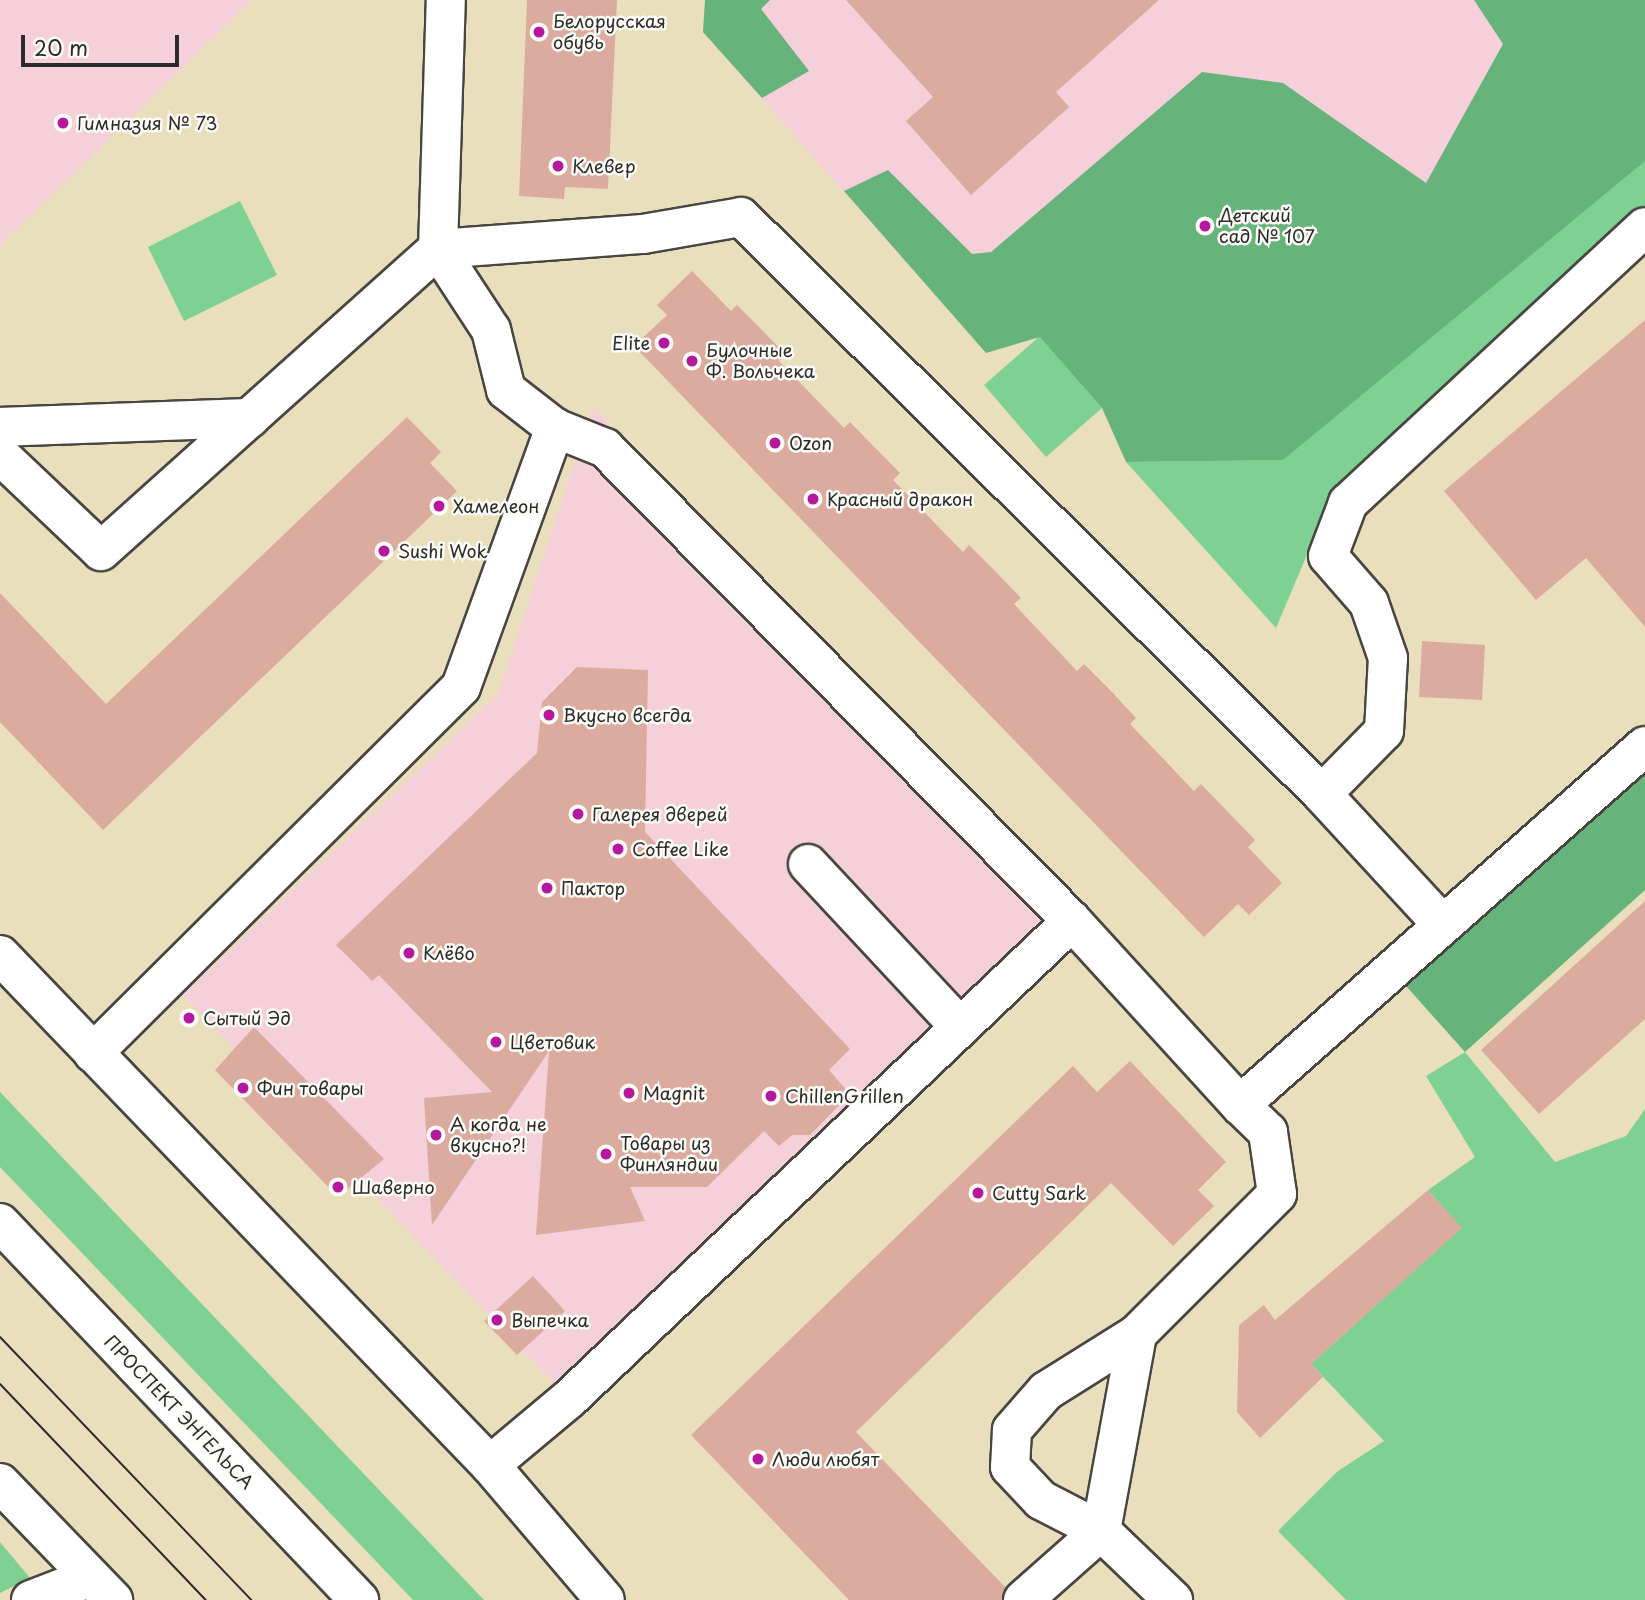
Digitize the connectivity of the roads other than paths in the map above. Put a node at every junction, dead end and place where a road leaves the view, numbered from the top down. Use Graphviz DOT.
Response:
graph roads {
  1 [pos="446,0"];
  2 [pos="1645,227"];
  3 [pos="438,249"];
  4 [pos="250,418"];
  5 [pos="0,428"];
  6 [pos="555,428"];
  7 [pos="0,455"];
  8 [pos="1645,746"];
  9 [pos="1322,794"];
  10 [pos="808,864"];
  11 [pos="1072,921"];
  12 [pos="1442,925"];
  13 [pos="0,955"];
  14 [pos="960,1027"];
  15 [pos="93,1053"];
  16 [pos="1240,1105"];
  17 [pos="0,1223"];
  18 [pos="1137,1334"];
  19 [pos="490,1465"];
  20 [pos="0,1484"];
  21 [pos="1101,1531"];
  22 [pos="102,1588"];
  23 [pos="31,1600"];
  24 [pos="359,1600"];
  25 [pos="606,1600"];
  26 [pos="1023,1600"];
  27 [pos="1173,1600"];
  1 -- 3 [label="street"];
  2 -- 9 [label="street"];
  3 -- 4 [label="street"];
  3 -- 6 [label="street"];
  3 -- 9 [label="street"];
  4 -- 5 [label="street"];
  4 -- 7 [label="street"];
  6 -- 11 [label="street"];
  6 -- 15 [label="street"];
  8 -- 12 [label="street"];
  9 -- 12 [label="street"];
  10 -- 14 [label="street"];
  11 -- 14 [label="street"];
  11 -- 16 [label="street"];
  12 -- 16 [label="street"];
  13 -- 15 [label="street"];
  14 -- 19 [label="street"];
  15 -- 19 [label="street"];
  16 -- 18 [label="street"];
  17 -- 24 [label="street, ПРОСПЕКТ ЭНГЕЛЬСА"];
  18 -- 21 [label="street"];
  18 -- 21 [label="street"];
  19 -- 25 [label="street"];
  20 -- 22 [label="street"];
  21 -- 26 [label="street"];
  21 -- 27 [label="street"];
  22 -- 23 [label="street"];
}
